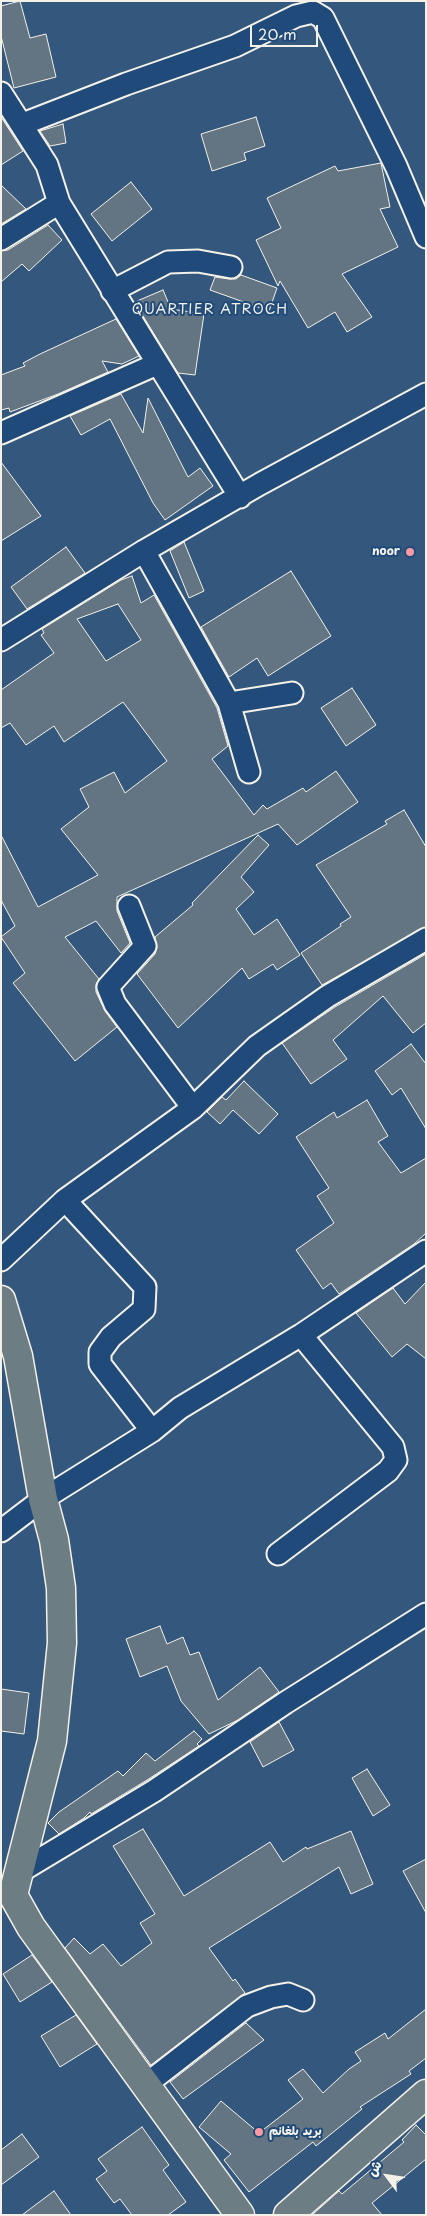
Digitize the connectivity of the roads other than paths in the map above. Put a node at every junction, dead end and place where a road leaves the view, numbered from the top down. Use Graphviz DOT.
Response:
graph roads {
  1 [pos="1,93"];
  2 [pos="23,124"];
  3 [pos="59,203"];
  4 [pos="426,237"];
  5 [pos="1,239"];
  6 [pos="231,267"];
  7 [pos="112,291"];
  8 [pos="157,364"];
  9 [pos="426,394"];
  10 [pos="1,433"];
  11 [pos="240,496"];
  12 [pos="144,551"];
  13 [pos="1,640"];
  14 [pos="292,693"];
  15 [pos="229,703"];
  16 [pos="248,772"];
  17 [pos="129,906"];
  18 [pos="426,938"];
  19 [pos="193,1108"];
  20 [pos="65,1200"];
  21 [pos="426,1250"];
  22 [pos="1,1260"];
  23 [pos="1,1300"];
  24 [pos="301,1335"];
  25 [pos="152,1431"];
  26 [pos="43,1499"];
  27 [pos="1,1531"];
  28 [pos="278,1554"];
  29 [pos="426,1614"];
  30 [pos="12,1889"];
  31 [pos="303,2000"];
  32 [pos="144,2086"];
  33 [pos="426,2094"];
  34 [pos="240,2215"];
  35 [pos="288,2215"];
  1 -- 2 [label="street"];
  2 -- 3 [label="street"];
  2 -- 4 [label="street"];
  3 -- 5 [label="street"];
  3 -- 7 [label="street"];
  6 -- 7 [label="street"];
  7 -- 8 [label="street"];
  8 -- 10 [label="street"];
  8 -- 11 [label="street"];
  9 -- 11 [label="street"];
  11 -- 12 [label="street"];
  12 -- 13 [label="street"];
  12 -- 15 [label="street"];
  14 -- 15 [label="street"];
  15 -- 16 [label="street"];
  17 -- 19 [label="street"];
  18 -- 19 [label="street"];
  19 -- 20 [label="street"];
  20 -- 22 [label="street"];
  20 -- 25 [label="street"];
  21 -- 24 [label="street"];
  23 -- 26 [label="main road"];
  24 -- 25 [label="street"];
  24 -- 28 [label="street"];
  25 -- 26 [label="street"];
  26 -- 27 [label="street"];
  26 -- 30 [label="main road"];
  29 -- 30 [label="street"];
  30 -- 32 [label="main road"];
  31 -- 32 [label="street"];
  32 -- 34 [label="main road"];
  33 -- 35 [label="main road"];
}
